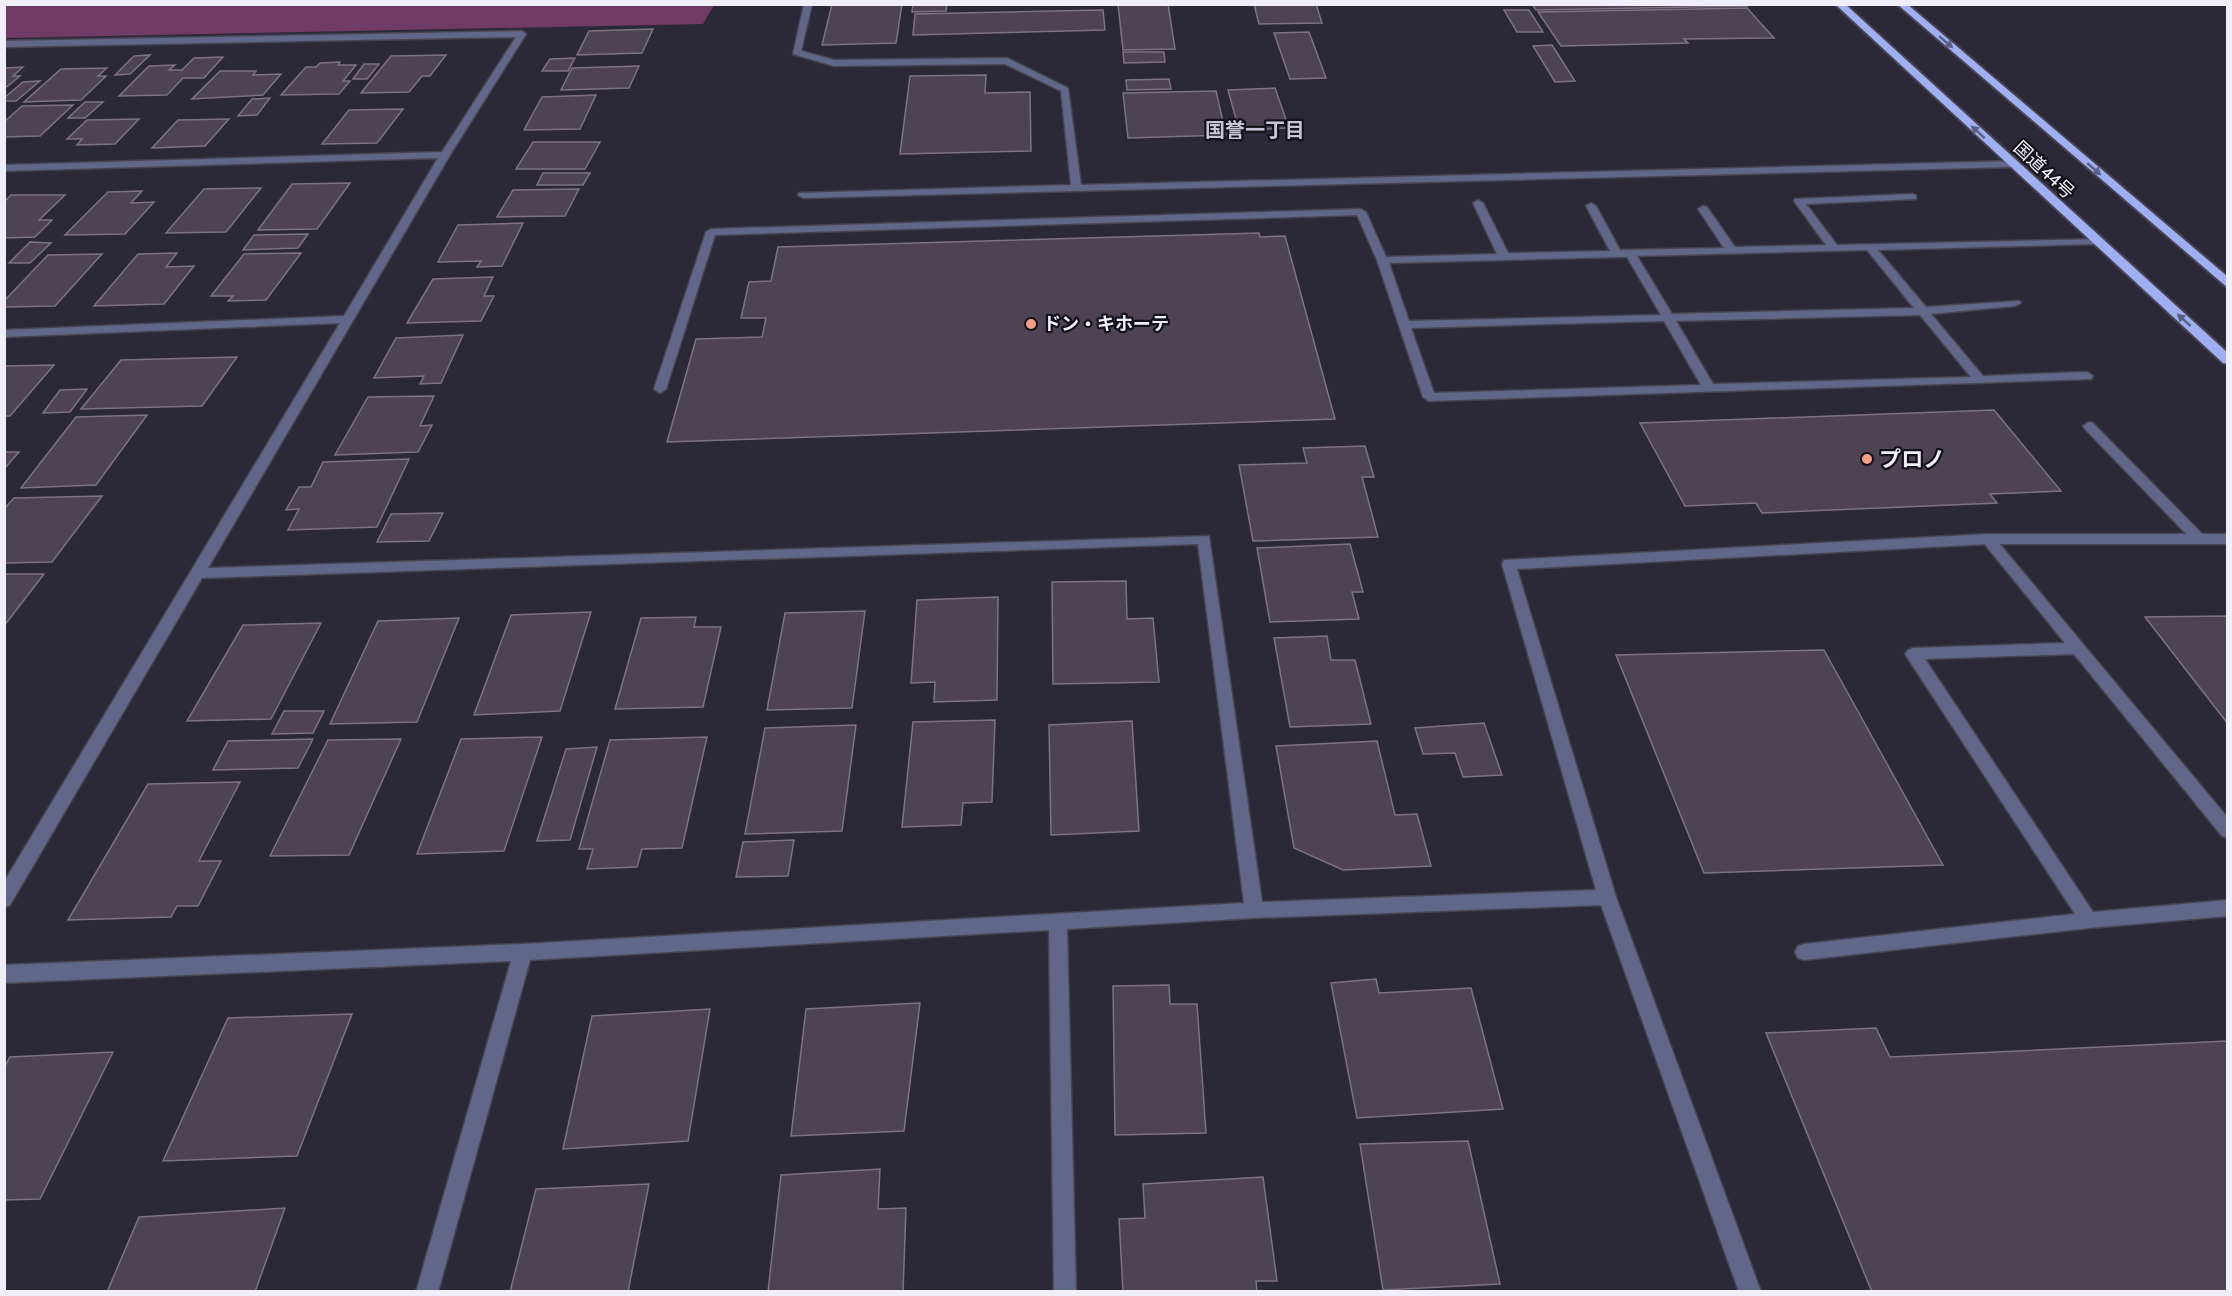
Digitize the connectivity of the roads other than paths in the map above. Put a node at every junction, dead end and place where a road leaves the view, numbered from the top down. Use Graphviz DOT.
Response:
graph roads {
  1 [pos="808,4"];
  2 [pos="1839,4"];
  3 [pos="1901,4"];
  4 [pos="4,44"];
  5 [pos="445,155"];
  6 [pos="2014,164"];
  7 [pos="4,168"];
  8 [pos="1076,188"];
  9 [pos="803,195"];
  10 [pos="1912,197"];
  11 [pos="1478,203"];
  12 [pos="1591,206"];
  13 [pos="1703,209"];
  14 [pos="2097,241"];
  15 [pos="1870,247"];
  16 [pos="1834,248"];
  17 [pos="1732,251"];
  18 [pos="1623,254"];
  19 [pos="1504,257"];
  20 [pos="1382,260"];
  21 [pos="2228,284"];
  22 [pos="2015,303"];
  23 [pos="1923,311"];
  24 [pos="1668,318"];
  25 [pos="349,319"];
  26 [pos="1404,325"];
  27 [pos="4,334"];
  28 [pos="2228,360"];
  29 [pos="2087,376"];
  30 [pos="1980,380"];
  31 [pos="1710,388"];
  32 [pos="660,389"];
  33 [pos="2089,426"];
  34 [pos="1988,539"];
  35 [pos="2228,539"];
  36 [pos="2200,540"];
  37 [pos="196,573"];
  38 [pos="2077,648"];
  39 [pos="2228,831"];
  40 [pos="1607,897"];
  41 [pos="4,899"];
  42 [pos="2228,908"];
  43 [pos="1254,910"];
  44 [pos="2089,920"];
  45 [pos="1058,921"];
  46 [pos="1804,951"];
  47 [pos="523,952"];
  48 [pos="4,974"];
  49 [pos="427,1292"];
  50 [pos="1065,1292"];
  51 [pos="1750,1292"];
  1 -- 8 [label="street"];
  6 -- 2 [label="highway, 国道44号, one-way"];
  3 -- 21 [label="highway, 国道44号, one-way"];
  4 -- 5 [label="street"];
  5 -- 7 [label="street"];
  5 -- 25 [label="street"];
  6 -- 8 [label="street"];
  6 -- 14 [label="highway, 国道44号"];
  8 -- 9 [label="street"];
  10 -- 16 [label="street"];
  11 -- 19 [label="street"];
  12 -- 18 [label="street"];
  13 -- 17 [label="street"];
  14 -- 15 [label="street"];
  28 -- 14 [label="highway, 国道44号, one-way"];
  15 -- 16 [label="street"];
  15 -- 23 [label="street"];
  16 -- 17 [label="street"];
  17 -- 18 [label="street"];
  18 -- 19 [label="street"];
  18 -- 24 [label="street"];
  19 -- 20 [label="street"];
  20 -- 26 [label="street"];
  20 -- 32 [label="street"];
  22 -- 23 [label="street"];
  23 -- 24 [label="street"];
  23 -- 30 [label="street"];
  24 -- 26 [label="street"];
  24 -- 31 [label="street"];
  25 -- 27 [label="street"];
  25 -- 37 [label="street"];
  26 -- 31 [label="street"];
  29 -- 30 [label="street"];
  30 -- 31 [label="street"];
  33 -- 36 [label="street"];
  34 -- 36 [label="street"];
  34 -- 38 [label="street"];
  34 -- 40 [label="street"];
  35 -- 36 [label="street"];
  37 -- 41 [label="street"];
  37 -- 43 [label="street"];
  38 -- 39 [label="street"];
  38 -- 44 [label="street"];
  40 -- 43 [label="street"];
  40 -- 51 [label="street"];
  42 -- 44 [label="street"];
  43 -- 45 [label="street"];
  44 -- 46 [label="street"];
  45 -- 47 [label="street"];
  45 -- 50 [label="street"];
  47 -- 48 [label="street"];
  47 -- 49 [label="street"];
}
